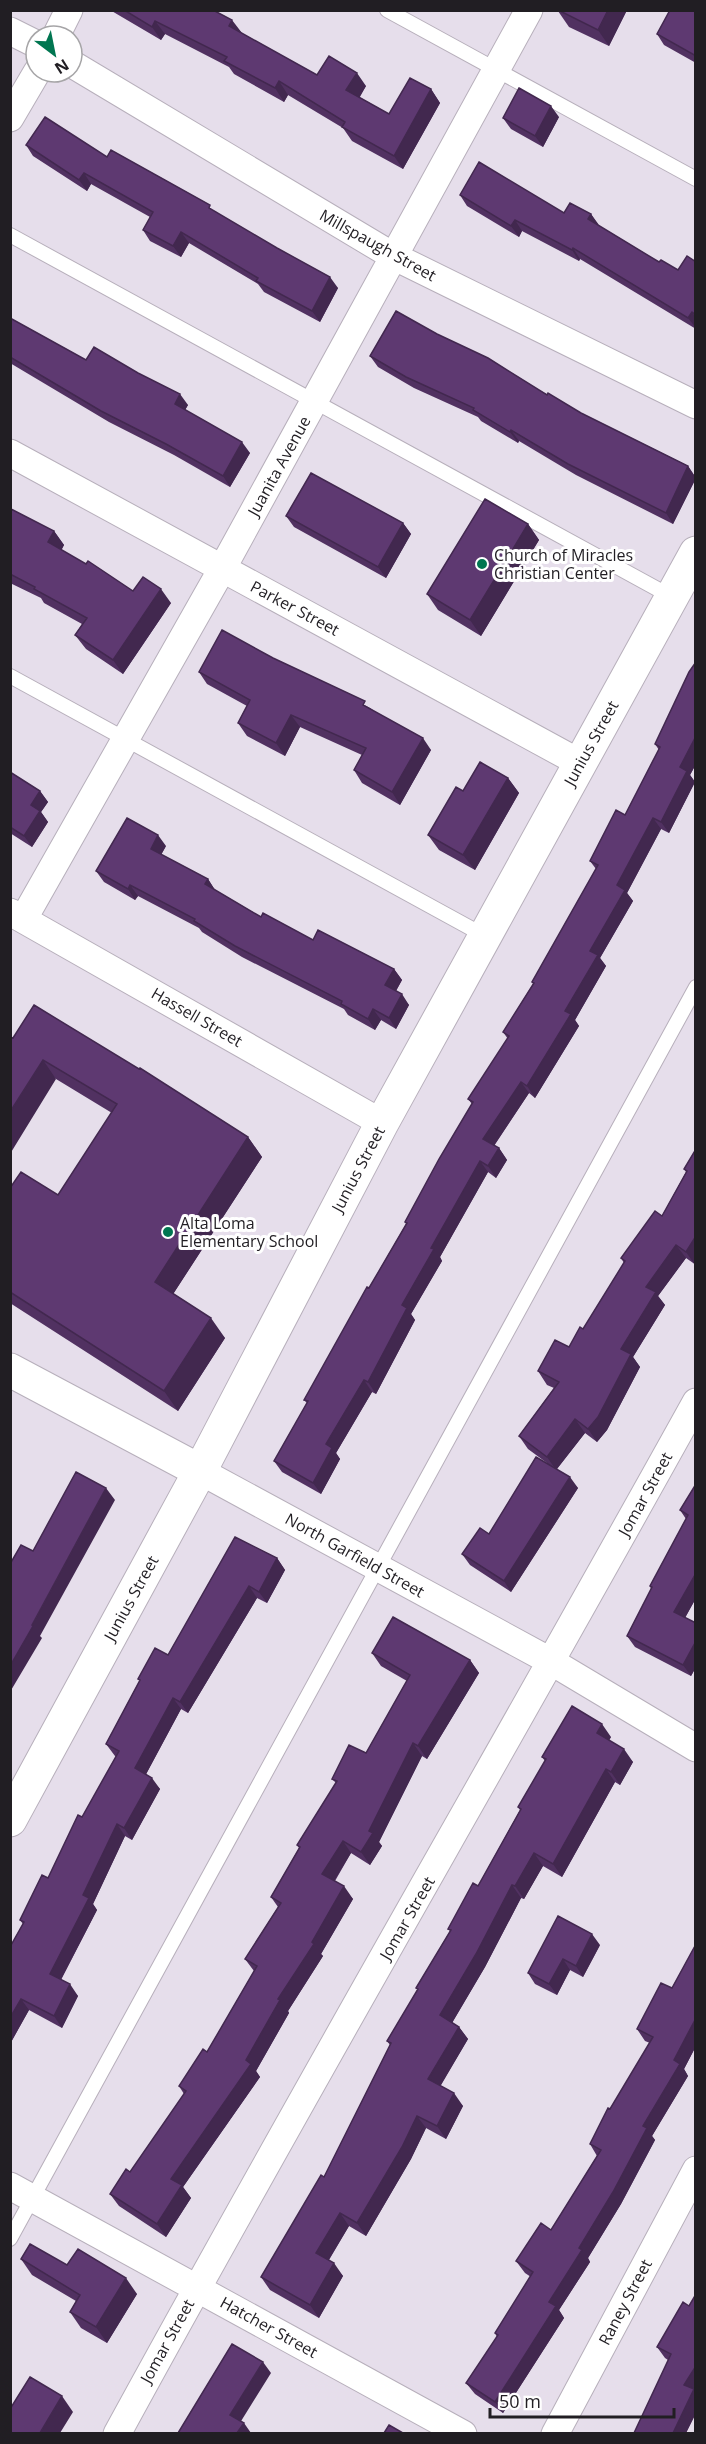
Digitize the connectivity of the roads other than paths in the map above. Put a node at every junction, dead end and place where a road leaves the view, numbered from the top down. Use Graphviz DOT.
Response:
graph roads {
  1 [pos="69,10"];
  2 [pos="387,10"];
  3 [pos="529,10"];
  4 [pos="62,24"];
  5 [pos="10,31"];
  6 [pos="24,38"];
  7 [pos="496,70"];
  8 [pos="84,71"];
  9 [pos="30,84"];
  10 [pos="10,118"];
  11 [pos="696,179"];
  12 [pos="10,235"];
  13 [pos="393,256"];
  14 [pos="314,400"];
  15 [pos="696,405"];
  16 [pos="10,453"];
  17 [pos="696,553"];
  18 [pos="222,569"];
  19 [pos="672,597"];
  20 [pos="10,676"];
  21 [pos="126,739"];
  22 [pos="580,763"];
  23 [pos="17,915"];
  24 [pos="485,936"];
  25 [pos="696,987"];
  26 [pos="382,1123"];
  27 [pos="10,1370"];
  28 [pos="696,1402"];
  29 [pos="200,1471"];
  30 [pos="378,1568"];
  31 [pos="552,1662"];
  32 [pos="696,1748"];
  33 [pos="10,1820"];
  34 [pos="696,2170"];
  35 [pos="22,2192"];
  36 [pos="10,2239"];
  37 [pos="196,2288"];
  38 [pos="117,2433"];
  39 [pos="464,2433"];
  40 [pos="555,2433"];
  1 -- 4 [label="street"];
  2 -- 7 [label="lane"];
  3 -- 7 [label="street, Juanita Avenue"];
  5 -- 6 [label="street"];
  7 -- 11 [label="lane"];
  7 -- 13 [label="street, Juanita Avenue"];
  8 -- 13 [label="street, Millspaugh Street"];
  9 -- 10 [label="street"];
  12 -- 14 [label="lane"];
  13 -- 14 [label="street, Juanita Avenue"];
  13 -- 15 [label="street, Millspaugh Street"];
  14 -- 18 [label="street, Juanita Avenue"];
  14 -- 19 [label="lane"];
  16 -- 18 [label="street, Parker Street"];
  17 -- 19 [label="street, Junius Street"];
  18 -- 21 [label="street, Juanita Avenue"];
  18 -- 22 [label="street, Parker Street"];
  19 -- 22 [label="street, Junius Street"];
  20 -- 21 [label="lane"];
  21 -- 23 [label="street, Juanita Avenue"];
  21 -- 24 [label="lane"];
  22 -- 24 [label="street, Junius Street"];
  23 -- 26 [label="street, Hassell Street"];
  24 -- 26 [label="street, Junius Street"];
  25 -- 30 [label="lane"];
  26 -- 29 [label="street, Junius Street"];
  27 -- 29 [label="street, North Garfield Street"];
  28 -- 31 [label="street, Jomar Street"];
  29 -- 30 [label="street, North Garfield Street"];
  29 -- 33 [label="street, Junius Street"];
  30 -- 31 [label="street, North Garfield Street"];
  30 -- 35 [label="lane"];
  31 -- 32 [label="street, North Garfield Street"];
  31 -- 37 [label="street, Jomar Street"];
  34 -- 40 [label="street, Raney Street"];
  35 -- 36 [label="lane"];
  35 -- 37 [label="street, Hatcher Street"];
  37 -- 38 [label="street, Jomar Street"];
  37 -- 39 [label="street, Hatcher Street"];
}
